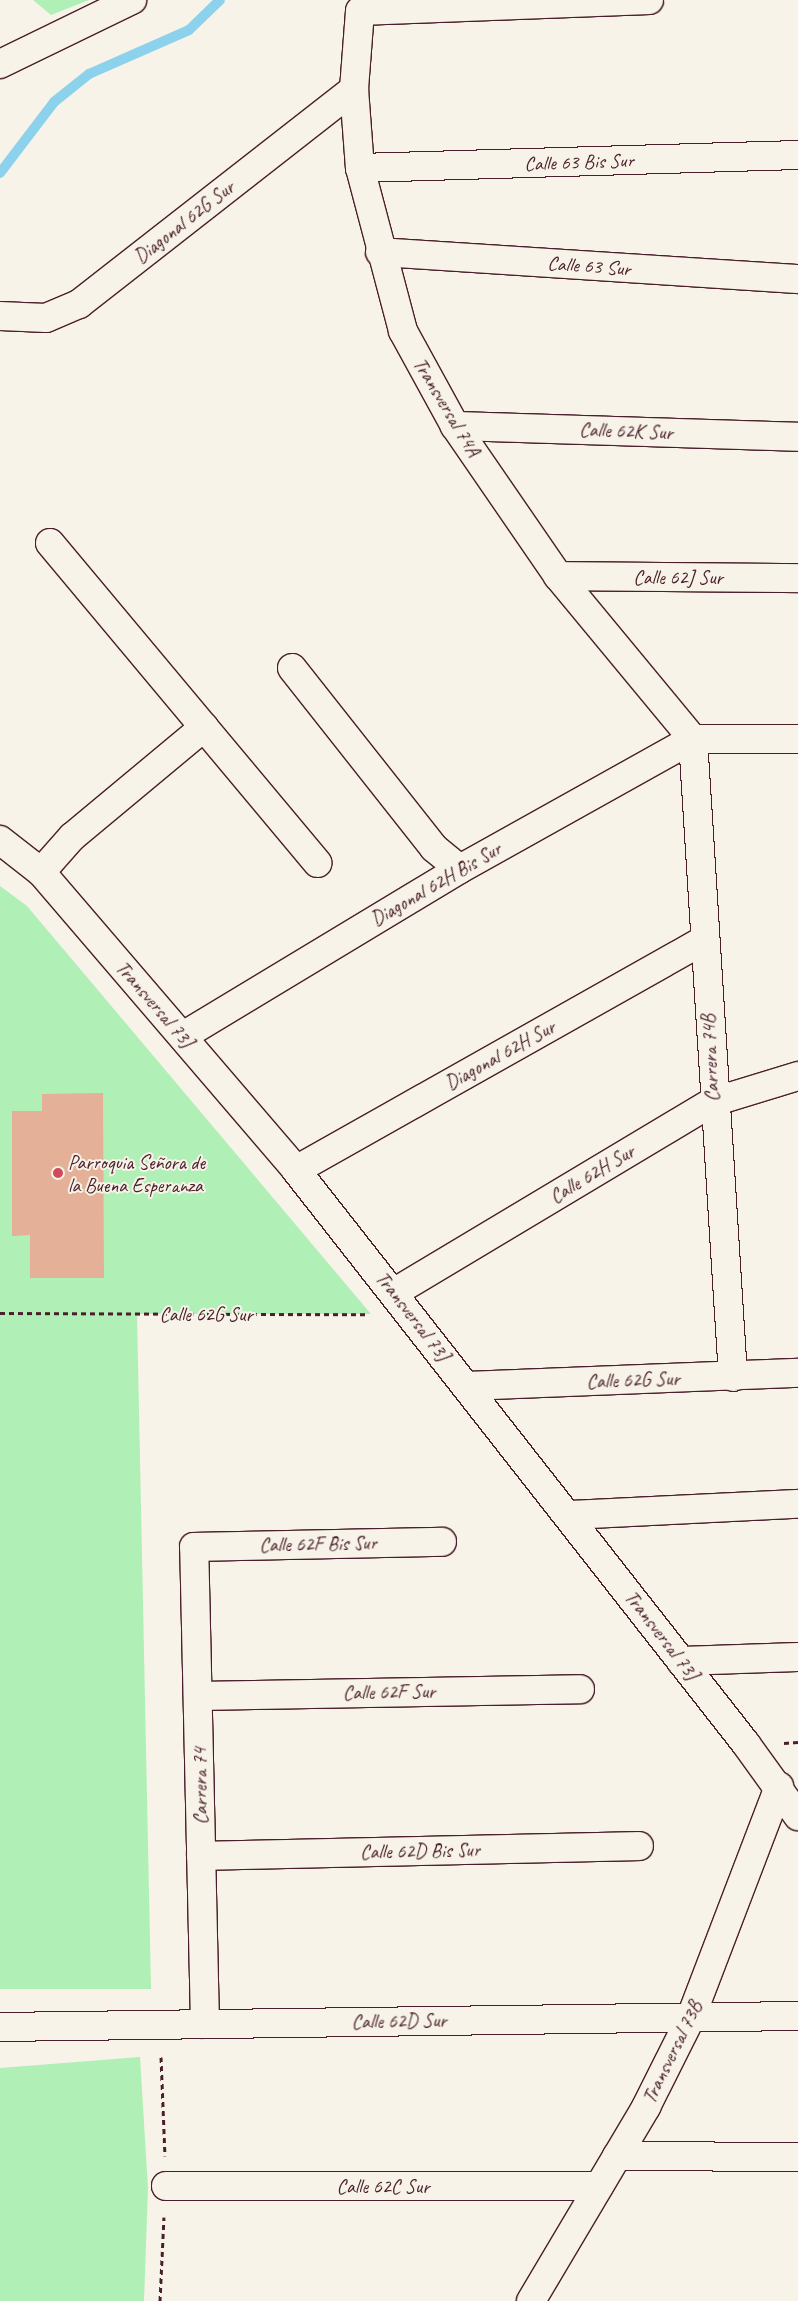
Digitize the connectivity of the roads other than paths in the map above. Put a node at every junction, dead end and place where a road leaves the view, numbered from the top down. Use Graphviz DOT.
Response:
graph roads {
  1 [pos="132,0"];
  2 [pos="649,0"];
  3 [pos="0,64"];
  4 [pos="354,89"];
  5 [pos="798,155"];
  6 [pos="360,168"];
  7 [pos="380,252"];
  8 [pos="798,279"];
  9 [pos="0,316"];
  10 [pos="455,426"];
  11 [pos="798,437"];
  12 [pos="50,543"];
  13 [pos="558,576"];
  14 [pos="798,578"];
  15 [pos="292,668"];
  16 [pos="204,727"];
  17 [pos="693,739"];
  18 [pos="798,739"];
  19 [pos="0,840"];
  20 [pos="318,863"];
  21 [pos="460,869"];
  22 [pos="41,872"];
  23 [pos="703,941"];
  24 [pos="183,1036"];
  25 [pos="798,1076"];
  26 [pos="713,1102"];
  27 [pos="296,1170"];
  28 [pos="395,1292"];
  29 [pos="798,1373"];
  30 [pos="733,1377"];
  31 [pos="468,1386"];
  32 [pos="798,1504"];
  33 [pos="569,1516"];
  34 [pos="442,1542"];
  35 [pos="194,1547"];
  36 [pos="798,1657"];
  37 [pos="681,1661"];
  38 [pos="580,1689"];
  39 [pos="198,1696"];
  40 [pos="779,1786"];
  41 [pos="798,1816"];
  42 [pos="639,1846"];
  43 [pos="201,1856"];
  44 [pos="798,2016"];
  45 [pos="691,2017"];
  46 [pos="205,2024"];
  47 [pos="0,2027"];
  48 [pos="617,2156"];
  49 [pos="798,2157"];
  50 [pos="166,2186"];
  51 [pos="599,2186"];
  52 [pos="530,2301"];
  1 -- 3 [label="street"];
  2 -- 4 [label="street, Transversal 74A"];
  4 -- 6 [label="street, Transversal 74A"];
  4 -- 9 [label="street, Diagonal 62G Sur"];
  5 -- 6 [label="street, Calle 63 Bis Sur"];
  6 -- 7 [label="street, Transversal 74A"];
  7 -- 8 [label="street, Calle 63 Sur"];
  7 -- 10 [label="street, Transversal 74A"];
  10 -- 11 [label="street, Calle 62K Sur"];
  10 -- 13 [label="street, Transversal 74A"];
  12 -- 16 [label="street"];
  13 -- 14 [label="street, Calle 62J Sur"];
  13 -- 17 [label="street, Transversal 74A"];
  15 -- 21 [label="street"];
  16 -- 20 [label="street"];
  16 -- 22 [label="street"];
  17 -- 18 [label="street"];
  17 -- 21 [label="street, Diagonal 62H Bis Sur"];
  17 -- 23 [label="street, Carrera 74B"];
  19 -- 22 [label="street, Transversal 73J"];
  21 -- 24 [label="street, Diagonal 62H Bis Sur"];
  22 -- 24 [label="street, Transversal 73J"];
  23 -- 26 [label="street, Carrera 74B"];
  23 -- 27 [label="street, Diagonal 62H Sur"];
  24 -- 27 [label="street, Transversal 73J"];
  25 -- 26 [label="street, Calle 62H Sur"];
  26 -- 28 [label="street, Calle 62H Sur"];
  26 -- 30 [label="street, Carrera 74B"];
  27 -- 28 [label="street, Transversal 73J"];
  28 -- 31 [label="street, Transversal 73J"];
  29 -- 30 [label="street, Calle 62G Sur"];
  30 -- 31 [label="street, Calle 62G Sur"];
  31 -- 33 [label="street, Transversal 73J"];
  32 -- 33 [label="street"];
  33 -- 37 [label="street, Transversal 73J"];
  34 -- 35 [label="street, Calle 62F Bis Sur"];
  35 -- 39 [label="street, Carrera 74"];
  36 -- 37 [label="street"];
  37 -- 40 [label="street, Transversal 73J"];
  38 -- 39 [label="street, Calle 62F Sur"];
  39 -- 43 [label="street, Carrera 74"];
  40 -- 41 [label="street, Transversal 73J"];
  40 -- 45 [label="street, Transversal 73B"];
  42 -- 43 [label="street, Calle 62D Bis Sur"];
  43 -- 46 [label="street, Carrera 74"];
  44 -- 45 [label="street, Calle 62D Sur"];
  45 -- 46 [label="street, Calle 62D Sur"];
  45 -- 48 [label="street, Transversal 73B"];
  46 -- 47 [label="street, Calle 62D Sur"];
  48 -- 49 [label="street"];
  48 -- 51 [label="street, Transversal 73B"];
  50 -- 51 [label="street, Calle 62C Sur"];
  51 -- 52 [label="street, Transversal 73B"];
}
